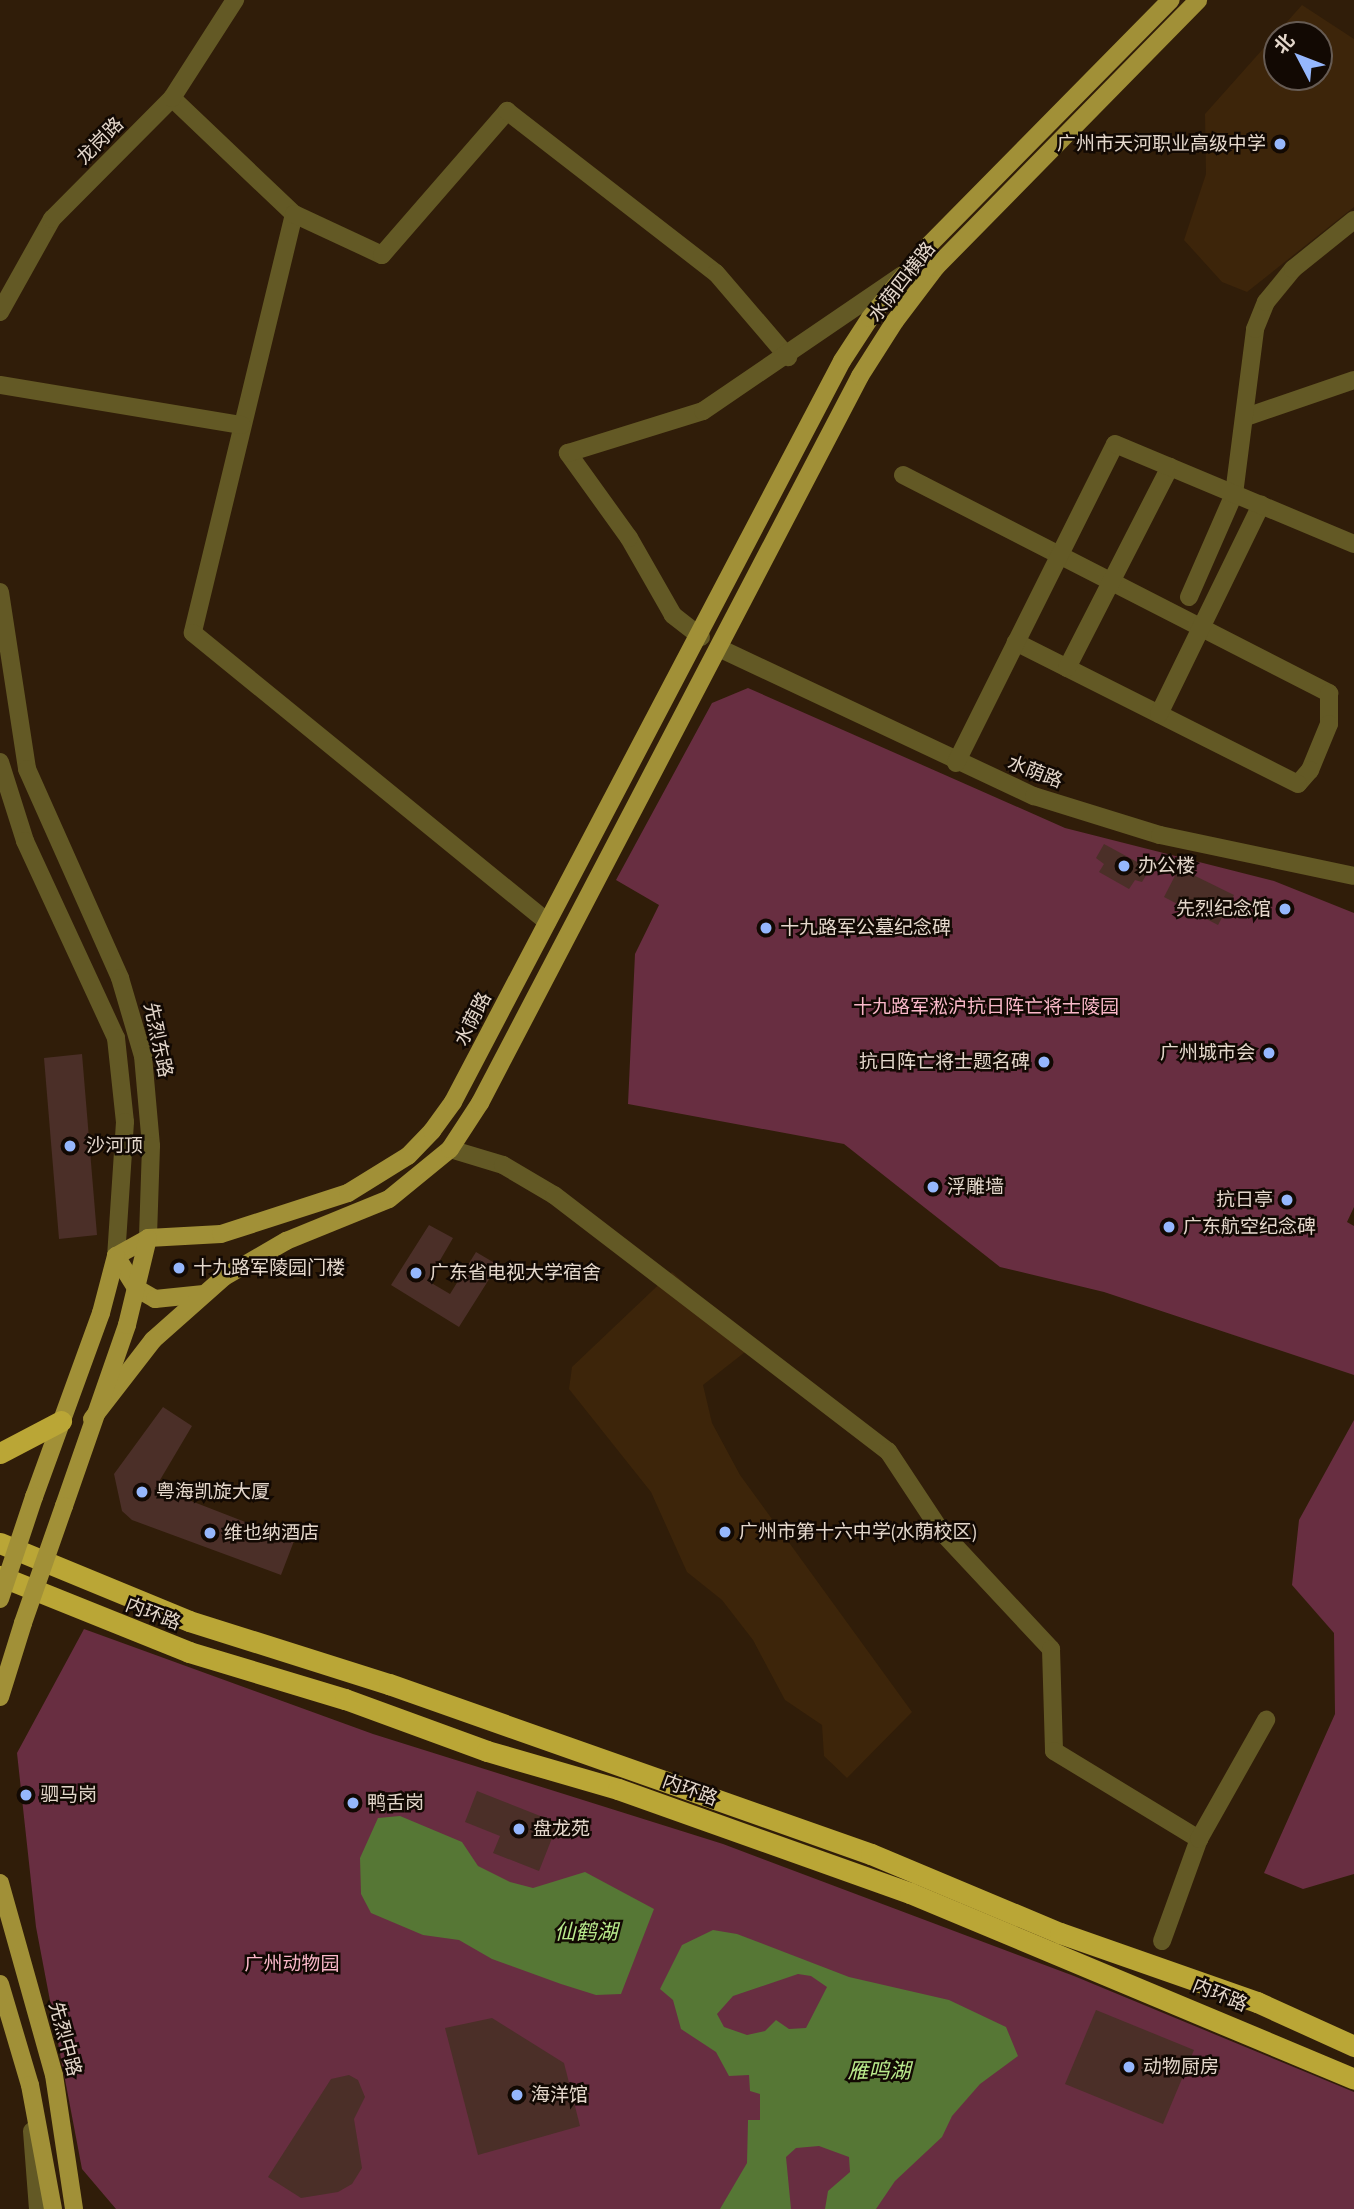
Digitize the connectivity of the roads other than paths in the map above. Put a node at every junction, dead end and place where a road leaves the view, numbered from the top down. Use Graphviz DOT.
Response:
graph roads {
  1 [pos="235,0"];
  2 [pos="1171,0"];
  3 [pos="1198,0"];
  4 [pos="172,98"];
  5 [pos="294,214"];
  6 [pos="1354,220"];
  7 [pos="902,275"];
  8 [pos="0,312"];
  9 [pos="788,357"];
  10 [pos="1354,380"];
  11 [pos="0,385"];
  12 [pos="1246,417"];
  13 [pos="242,425"];
  14 [pos="1170,467"];
  15 [pos="903,475"];
  16 [pos="1234,494"];
  17 [pos="1262,505"];
  18 [pos="1354,544"];
  19 [pos="1058,557"];
  20 [pos="1112,581"];
  21 [pos="0,592"];
  22 [pos="1189,597"];
  23 [pos="1201,627"];
  24 [pos="701,637"];
  25 [pos="1016,642"];
  26 [pos="722,649"];
  27 [pos="1067,667"];
  28 [pos="1159,714"];
  29 [pos="0,762"];
  30 [pos="956,763"];
  31 [pos="1354,876"];
  32 [pos="547,922"];
  33 [pos="450,1149"];
  34 [pos="148,1238"];
  35 [pos="116,1256"];
  36 [pos="136,1288"];
  37 [pos="204,1294"];
  38 [pos="92,1419"];
  39 [pos="61,1421"];
  40 [pos="0,1453"];
  41 [pos="0,1527"];
  42 [pos="0,1543"];
  43 [pos="0,1576"];
  44 [pos="0,1599"];
  45 [pos="256,1641"];
  46 [pos="0,1697"];
  47 [pos="1266,1720"];
  48 [pos="1199,1839"];
  49 [pos="0,1883"];
  50 [pos="1162,1941"];
  51 [pos="0,1984"];
  52 [pos="1354,2046"];
  53 [pos="1354,2079"];
  54 [pos="30,2085"];
  55 [pos="73,2201"];
  56 [pos="38,2209"];
  57 [pos="53,2209"];
  58 [pos="80,2209"];
  1 -- 4 [label="street, 龙岗路"];
  2 -- 7 [label="main road, 水荫四横路"];
  3 -- 26 [label="main road, 水荫四横路"];
  4 -- 5 [label="street"];
  4 -- 8 [label="street, 龙岗路"];
  5 -- 9 [label="street"];
  5 -- 13 [label="street"];
  6 -- 12 [label="street"];
  7 -- 9 [label="street"];
  7 -- 24 [label="main road, 水荫四横路"];
  9 -- 24 [label="street"];
  10 -- 12 [label="street"];
  11 -- 13 [label="street"];
  12 -- 16 [label="street"];
  13 -- 32 [label="street"];
  14 -- 16 [label="street"];
  14 -- 19 [label="street"];
  14 -- 20 [label="street"];
  15 -- 19 [label="street"];
  16 -- 17 [label="street"];
  16 -- 22 [label="street"];
  17 -- 18 [label="street"];
  17 -- 23 [label="street"];
  19 -- 20 [label="street"];
  19 -- 25 [label="street"];
  20 -- 23 [label="street"];
  20 -- 27 [label="street"];
  21 -- 34 [label="street, 先烈东路"];
  23 -- 28 [label="street"];
  23 -- 28 [label="street"];
  24 -- 26 [label="main road, 水荫路"];
  24 -- 32 [label="main road, 水荫路"];
  25 -- 27 [label="street"];
  25 -- 30 [label="street"];
  26 -- 30 [label="street, 水荫路"];
  26 -- 33 [label="main road"];
  27 -- 28 [label="street"];
  29 -- 35 [label="street"];
  30 -- 31 [label="street, 水荫路"];
  32 -- 34 [label="main road, 水荫路"];
  33 -- 37 [label="main road"];
  33 -- 48 [label="street"];
  34 -- 35 [label="main road, 水荫路"];
  34 -- 36 [label="main road, 先烈东路"];
  35 -- 36 [label="main road"];
  35 -- 39 [label="main road"];
  36 -- 37 [label="main road"];
  36 -- 38 [label="main road, 先烈东路"];
  37 -- 38 [label="main road"];
  38 -- 46 [label="main road, 先烈东路, bridge"];
  39 -- 40 [label="highway"];
  39 -- 44 [label="main road, bridge"];
  41 -- 45 [label="highway"];
  42 -- 45 [label="highway, 内环路"];
  43 -- 53 [label="highway, 内环路"];
  45 -- 52 [label="highway, 内环路"];
  47 -- 48 [label="street"];
  48 -- 50 [label="street"];
  49 -- 55 [label="main road, 先烈中路"];
  51 -- 54 [label="main road"];
  54 -- 56 [label="street"];
  54 -- 57 [label="main road"];
  55 -- 58 [label="street"];
}
